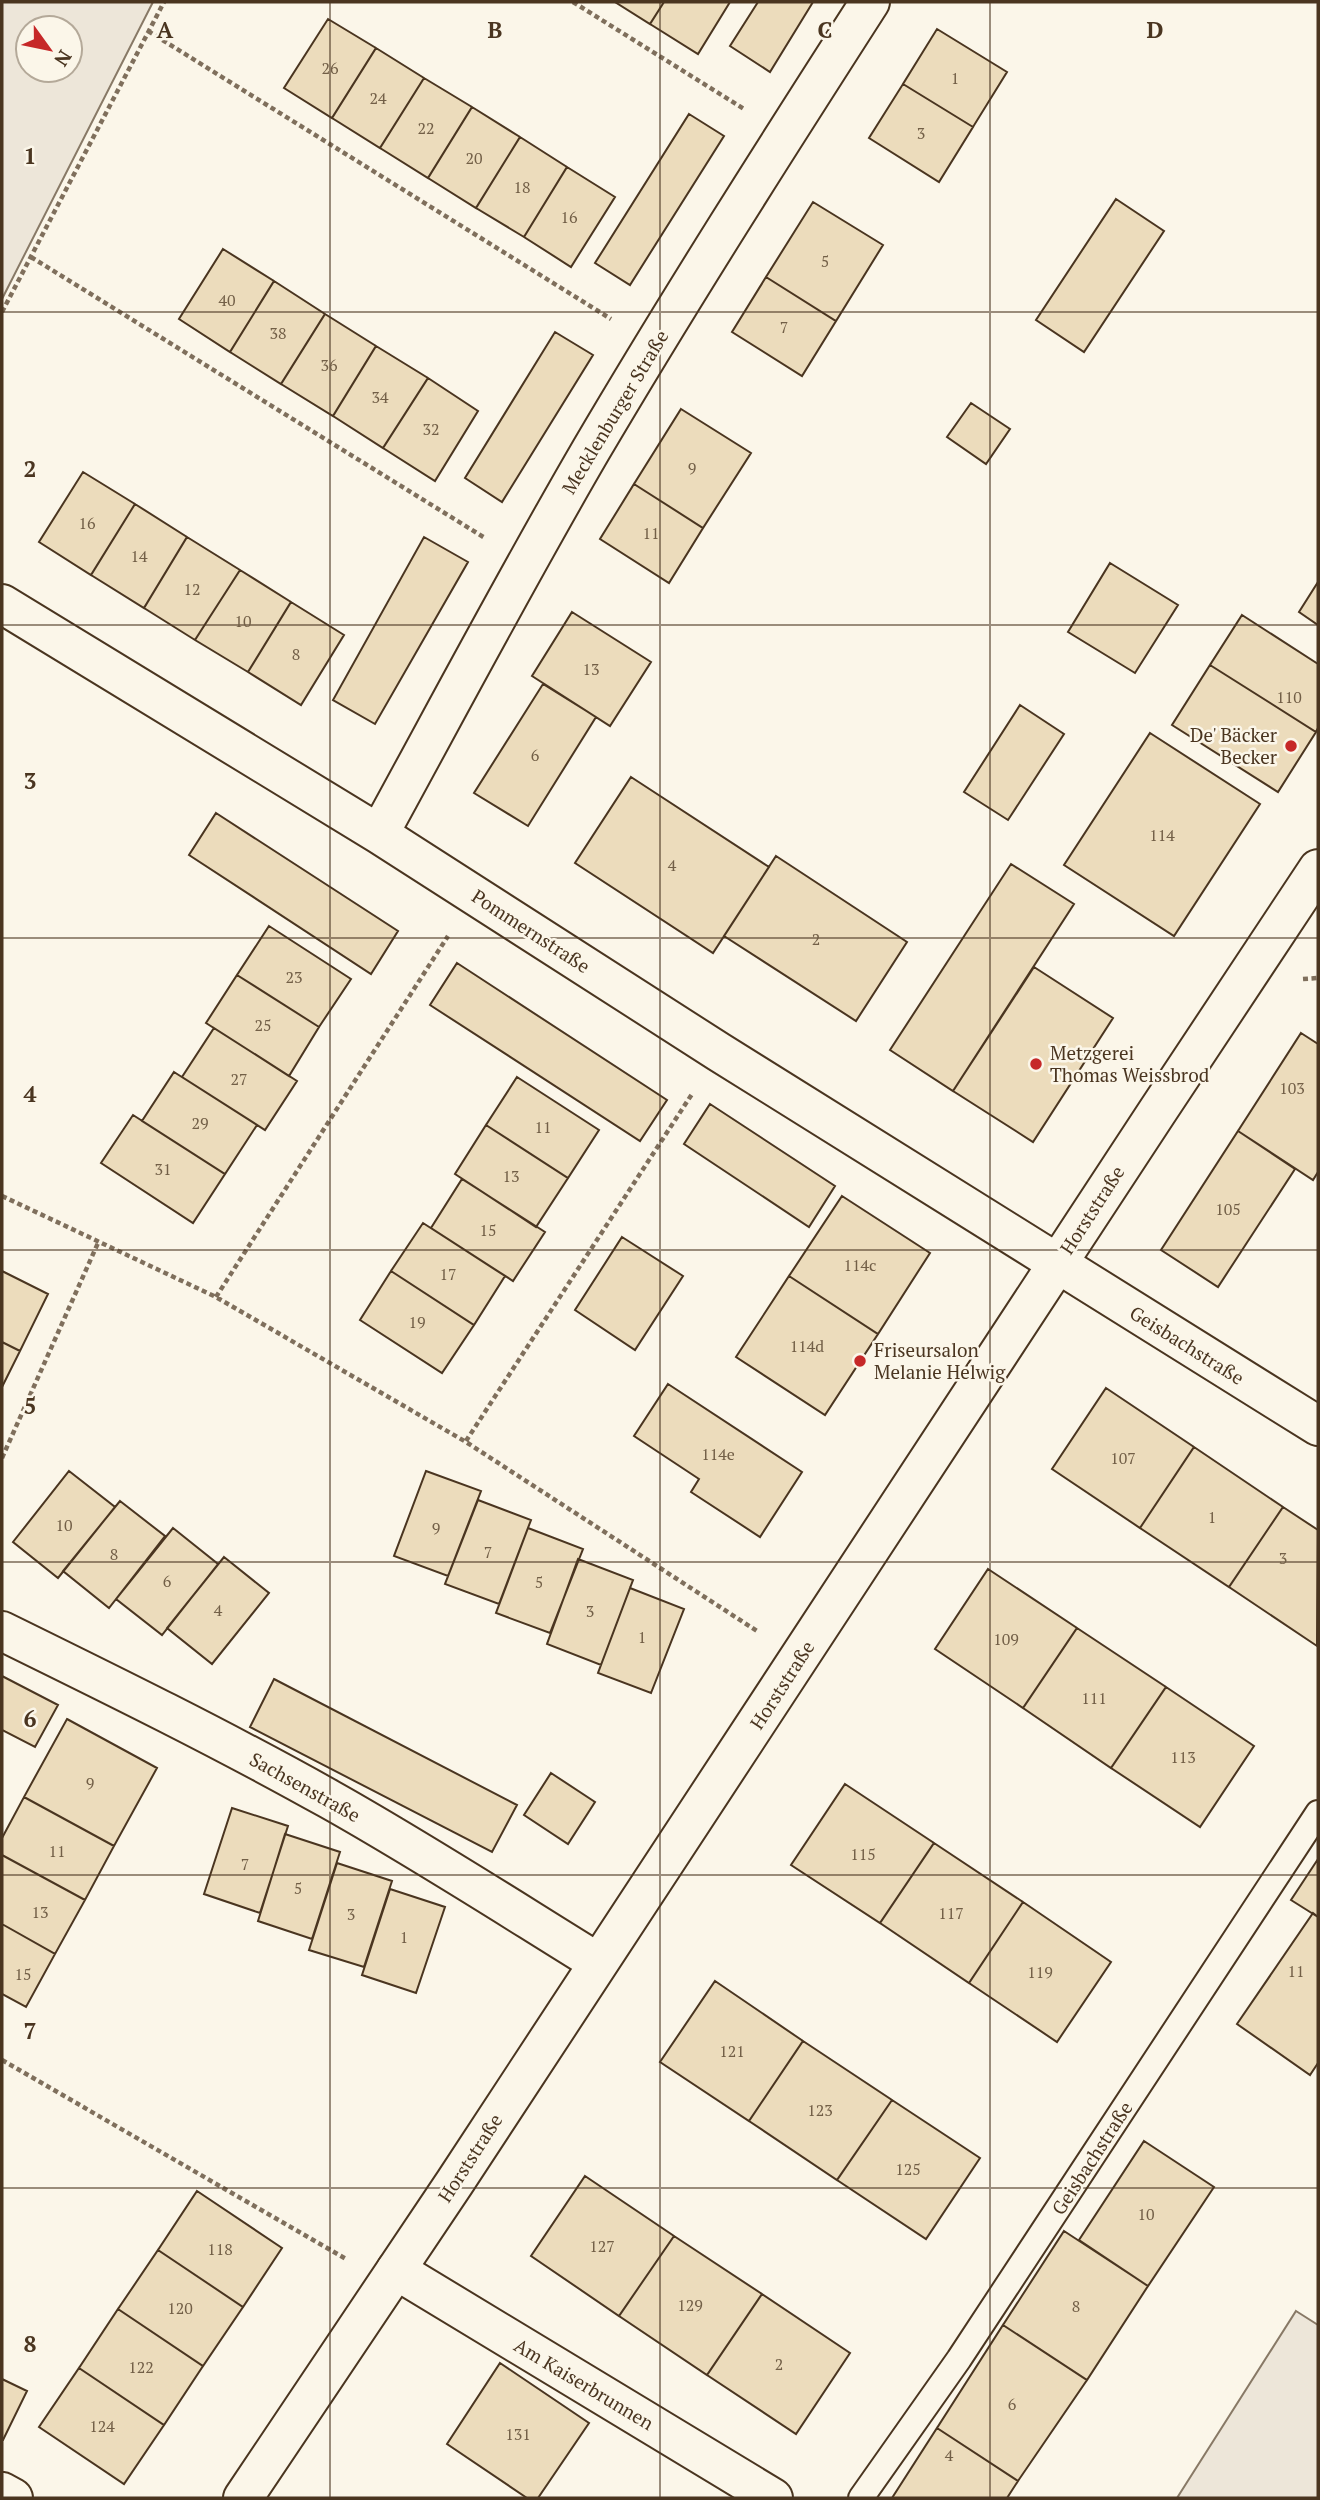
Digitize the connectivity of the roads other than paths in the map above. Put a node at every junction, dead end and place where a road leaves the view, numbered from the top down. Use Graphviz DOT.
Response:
graph roads {
  1 [pos="870,2"];
  2 [pos="2,604"];
  3 [pos="379,834"];
  4 [pos="1318,869"];
  5 [pos="1057,1264"];
  6 [pos="1318,1426"];
  7 [pos="2,1632"];
  8 [pos="1318,1813"];
  9 [pos="597,1962"];
  10 [pos="391,2276"];
  11 [pos="2,2492"];
  12 [pos="13,2498"];
  13 [pos="243,2498"];
  14 [pos="773,2498"];
  15 [pos="861,2498"];
  1 -- 3 [label="street, Mecklenburger Straße"];
  2 -- 3 [label="street, Pommernstraße"];
  3 -- 5 [label="street, Pommernstraße"];
  4 -- 5 [label="street, Horststraße"];
  5 -- 6 [label="street, Geisbachstraße"];
  5 -- 9 [label="street, Horststraße"];
  7 -- 9 [label="street, Sachsenstraße"];
  8 -- 15 [label="lane, Geisbachstraße"];
  9 -- 10 [label="street, Horststraße"];
  10 -- 13 [label="street, Horststraße"];
  10 -- 14 [label="street, Am Kaiserbrunnen"];
  11 -- 12 [label="street"];
}
